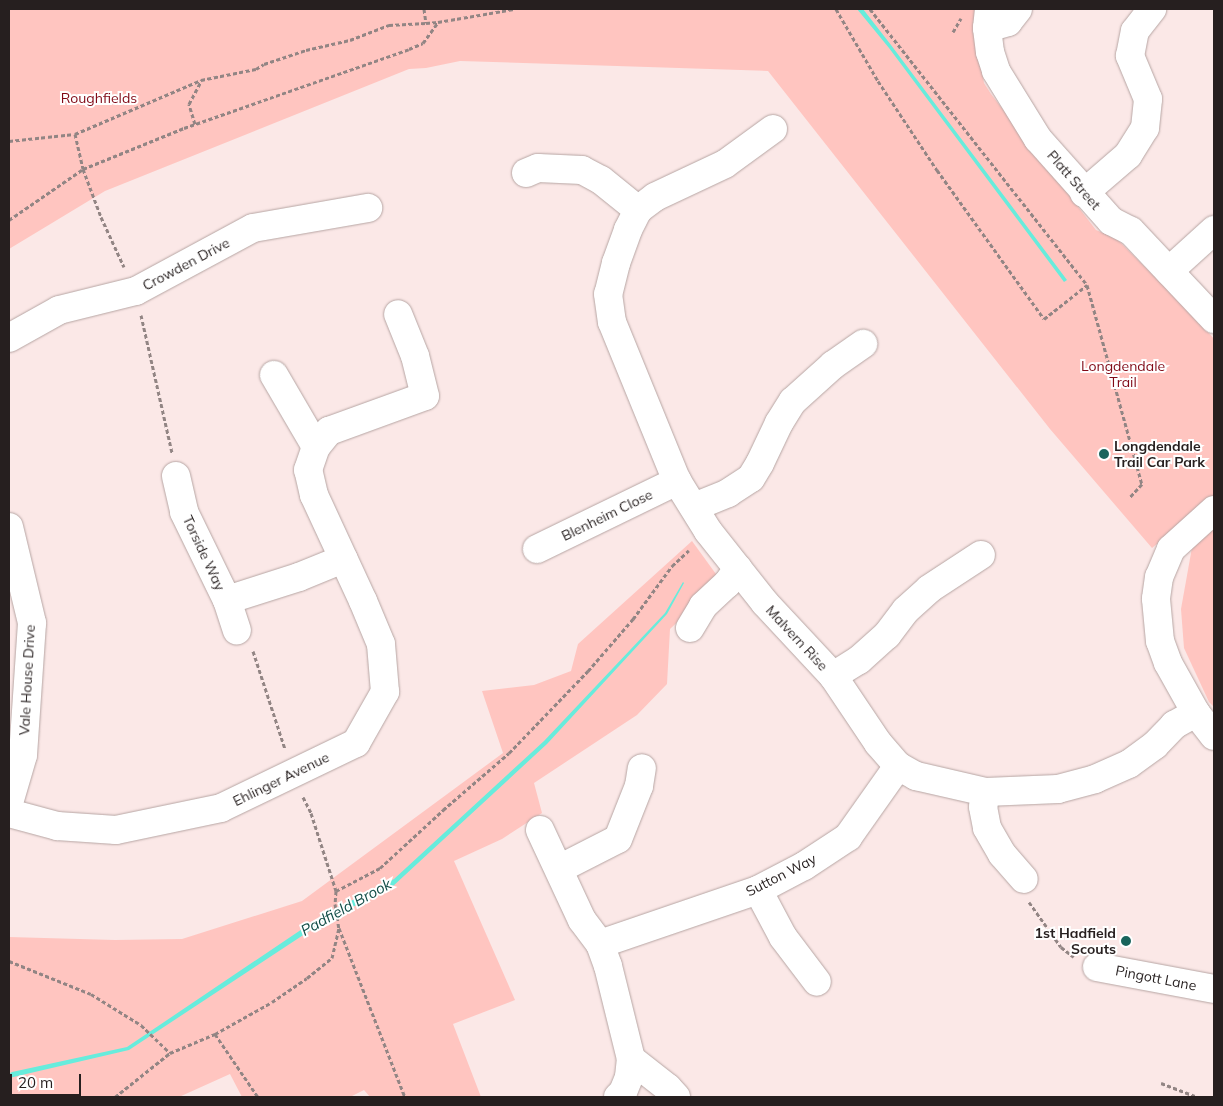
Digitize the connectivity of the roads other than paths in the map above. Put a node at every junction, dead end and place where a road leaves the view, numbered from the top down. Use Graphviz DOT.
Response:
graph roads {
  1 [pos="1018,9"];
  2 [pos="1152,9"];
  3 [pos="988,18"];
  4 [pos="773,129"];
  5 [pos="526,173"];
  6 [pos="1084,193"];
  7 [pos="368,208"];
  8 [pos="638,210"];
  9 [pos="1214,230"];
  10 [pos="1169,271"];
  11 [pos="398,314"];
  12 [pos="1214,319"];
  13 [pos="9,338"];
  14 [pos="863,344"];
  15 [pos="274,375"];
  16 [pos="316,448"];
  17 [pos="176,476"];
  18 [pos="676,481"];
  19 [pos="694,507"];
  20 [pos="1214,510"];
  21 [pos="10,532"];
  22 [pos="536,549"];
  23 [pos="981,555"];
  24 [pos="344,559"];
  25 [pos="738,568"];
  26 [pos="226,600"];
  27 [pos="690,628"];
  28 [pos="237,630"];
  29 [pos="833,676"];
  30 [pos="1196,713"];
  31 [pos="1214,736"];
  32 [pos="898,766"];
  33 [pos="642,768"];
  34 [pos="986,792"];
  35 [pos="9,803"];
  36 [pos="9,813"];
  37 [pos="540,830"];
  38 [pos="559,869"];
  39 [pos="1024,879"];
  40 [pos="758,890"];
  41 [pos="600,944"];
  42 [pos="1097,967"];
  43 [pos="817,982"];
  44 [pos="1214,989"];
  45 [pos="631,1059"];
  46 [pos="618,1097"];
  47 [pos="676,1097"];
  1 -- 3 [label="street"];
  2 -- 6 [label="street"];
  3 -- 6 [label="street, Platt Street"];
  4 -- 8 [label="street"];
  5 -- 8 [label="street"];
  6 -- 10 [label="street, Platt Street"];
  7 -- 13 [label="street, Crowden Drive"];
  8 -- 18 [label="street, Malvern Rise"];
  9 -- 10 [label="street"];
  10 -- 12 [label="street, Platt Street"];
  11 -- 16 [label="street"];
  14 -- 19 [label="street"];
  15 -- 16 [label="street"];
  16 -- 24 [label="street, Ehlinger Avenue"];
  17 -- 26 [label="street, Torside Way"];
  18 -- 19 [label="street, Malvern Rise"];
  18 -- 22 [label="street, Blenheim Close"];
  19 -- 25 [label="street, Malvern Rise"];
  20 -- 30 [label="street"];
  21 -- 35 [label="street, Vale House Drive"];
  23 -- 29 [label="street"];
  24 -- 26 [label="street, Torside Way"];
  24 -- 36 [label="street, Ehlinger Avenue"];
  25 -- 27 [label="street"];
  25 -- 29 [label="street, Malvern Rise"];
  26 -- 28 [label="street, Torside Way"];
  29 -- 32 [label="street, Malvern Rise"];
  30 -- 31 [label="street"];
  30 -- 34 [label="street, Malvern Rise"];
  32 -- 34 [label="street, Malvern Rise"];
  32 -- 40 [label="street, Sutton Way"];
  33 -- 38 [label="street"];
  34 -- 39 [label="street"];
  37 -- 38 [label="street"];
  38 -- 41 [label="street"];
  40 -- 41 [label="street, Sutton Way"];
  40 -- 43 [label="street"];
  41 -- 45 [label="street"];
  42 -- 44 [label="street, Pingott Lane"];
  45 -- 46 [label="street"];
  45 -- 47 [label="street"];
}
